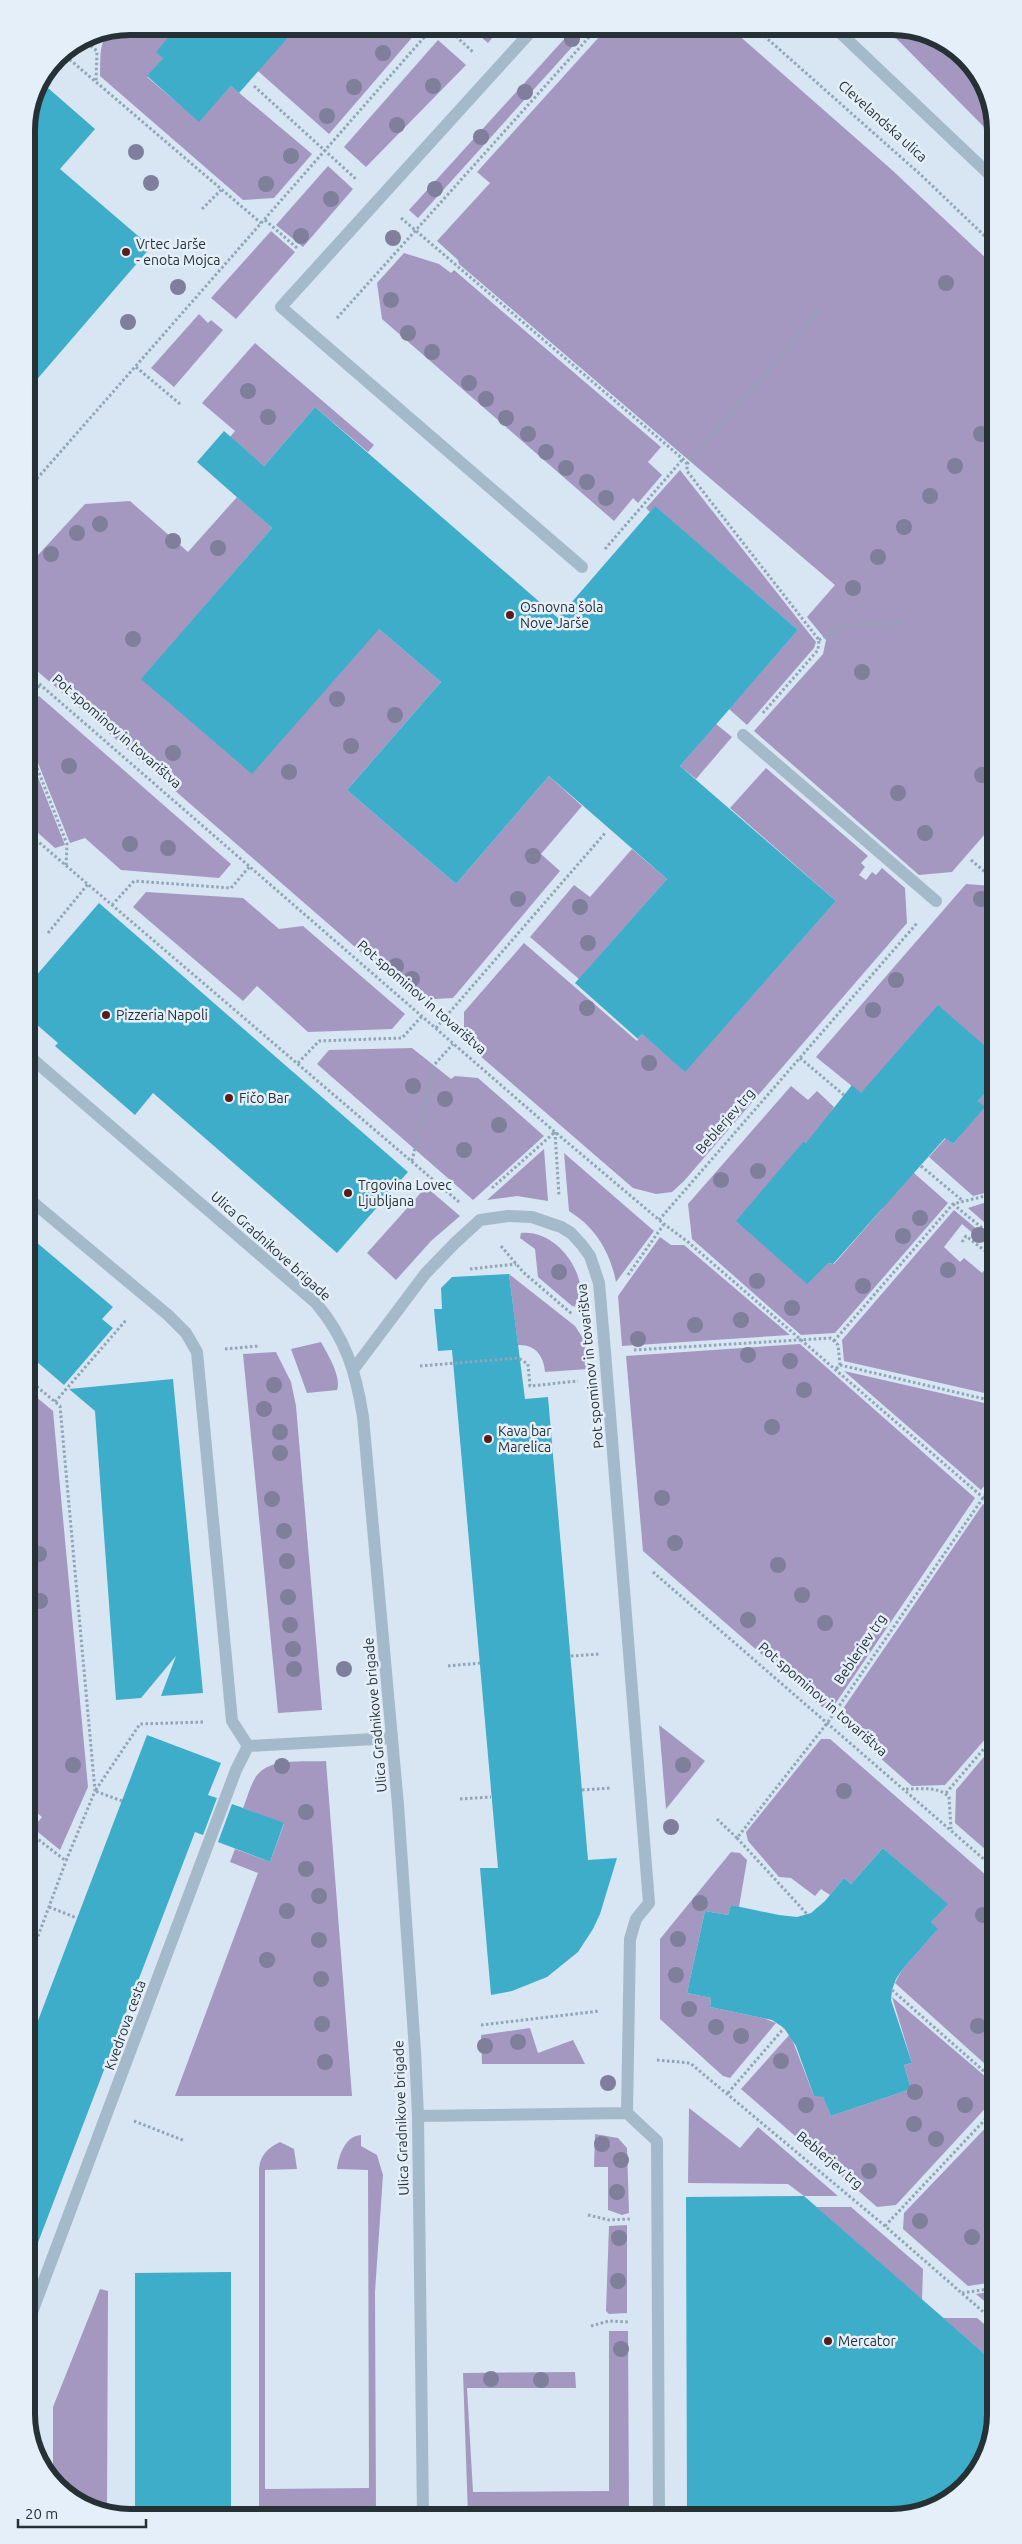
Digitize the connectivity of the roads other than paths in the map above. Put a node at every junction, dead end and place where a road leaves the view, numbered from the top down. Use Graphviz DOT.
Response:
graph roads {
  1 [pos="528,35"];
  2 [pos="842,35"];
  3 [pos="987,173"];
  4 [pos="582,566"];
  5 [pos="743,735"];
  6 [pos="936,901"];
  7 [pos="35,1061"];
  8 [pos="35,1204"];
  9 [pos="353,1370"];
  10 [pos="392,1738"];
  11 [pos="248,1746"];
  12 [pos="627,2113"];
  13 [pos="418,2116"];
  14 [pos="35,2305"];
  15 [pos="423,2509"];
  16 [pos="659,2509"];
  1 -- 4 [label="street"];
  2 -- 3 [label="street"];
  5 -- 6 [label="street"];
  7 -- 9 [label="street, Ulica Gradnikove brigade"];
  8 -- 11 [label="street"];
  9 -- 10 [label="street, Ulica Gradnikove brigade"];
  9 -- 12 [label="street, Pot spominov in tovarištva"];
  10 -- 11 [label="street"];
  10 -- 13 [label="street, Ulica Gradnikove brigade"];
  11 -- 14 [label="street, Kvedrova cesta"];
  12 -- 13 [label="street"];
  12 -- 16 [label="street"];
  13 -- 15 [label="street, Ulica Gradnikove brigade"];
}
